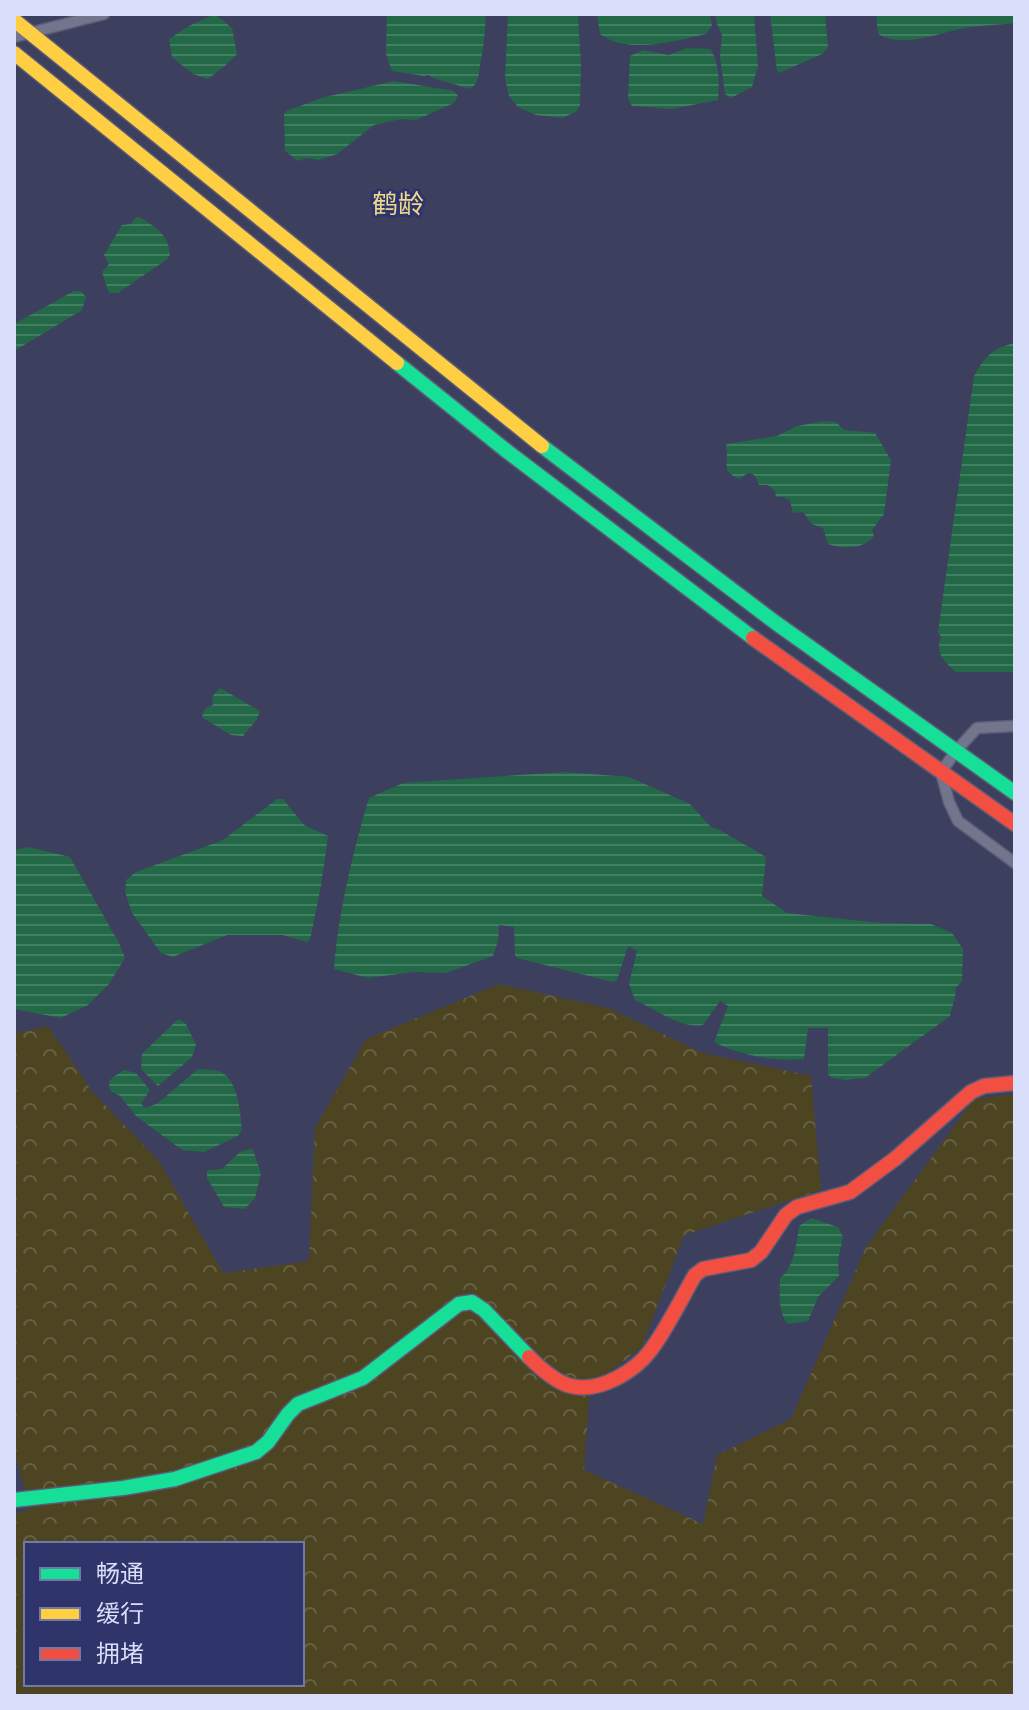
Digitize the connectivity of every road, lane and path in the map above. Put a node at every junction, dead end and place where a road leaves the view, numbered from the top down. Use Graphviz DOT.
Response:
graph roads {
  1 [pos="104,14"];
  2 [pos="14,20"];
  3 [pos="31,34"];
  4 [pos="14,37"];
  5 [pos="14,53"];
  6 [pos="1015,726"];
  7 [pos="956,751"];
  8 [pos="941,772"];
  9 [pos="1015,793"];
  10 [pos="1015,824"];
  11 [pos="1015,863"];
  12 [pos="1015,1083"];
  13 [pos="14,1500"];
  1 -- 3 [label="street"];
  2 -- 3 [label="main road"];
  3 -- 4 [label="street"];
  3 -- 7 [label="main road"];
  5 -- 8 [label="main road"];
  6 -- 7 [label="street"];
  7 -- 8 [label="street"];
  7 -- 9 [label="main road"];
  8 -- 10 [label="main road"];
  8 -- 11 [label="street"];
  12 -- 13 [label="main road"];
}
